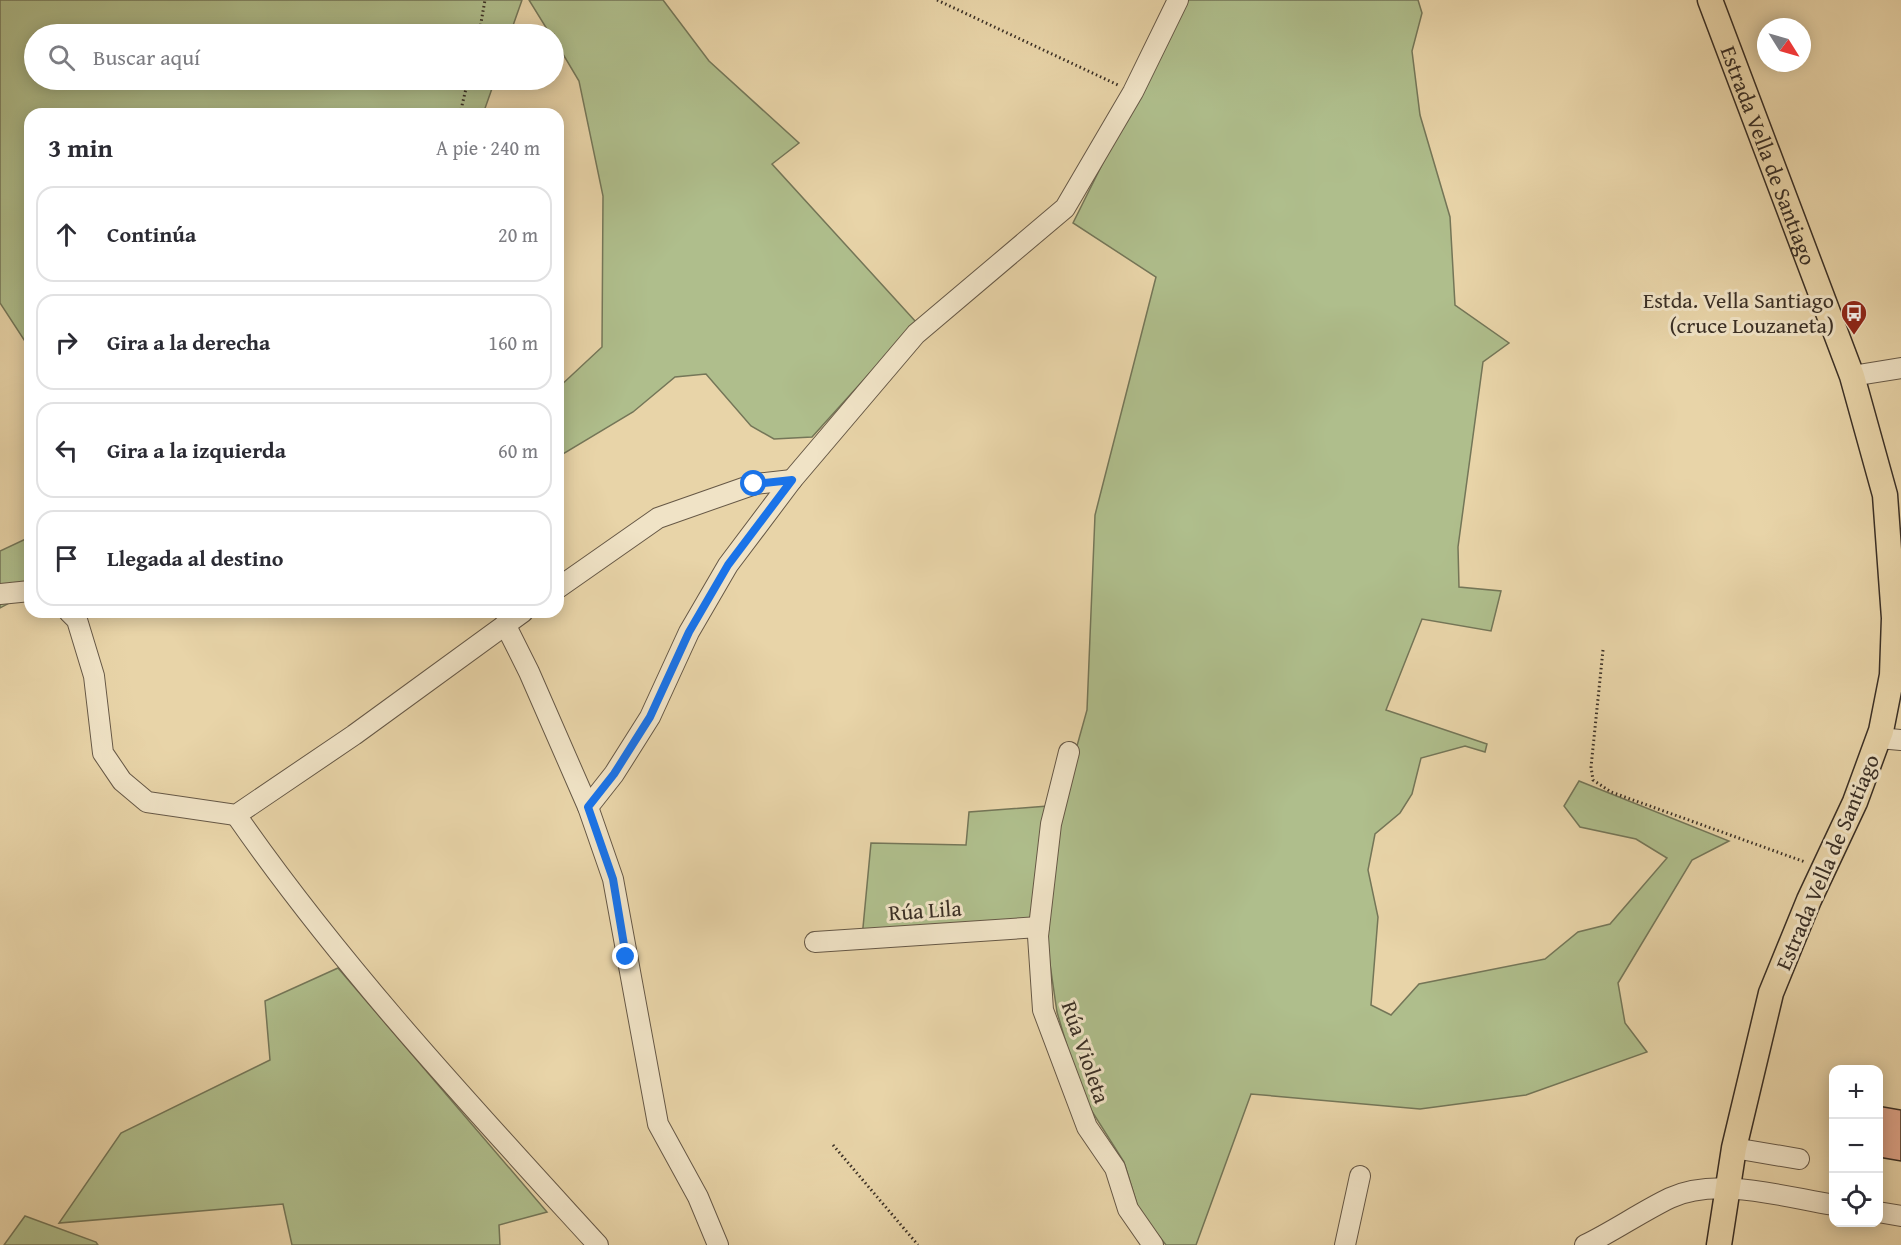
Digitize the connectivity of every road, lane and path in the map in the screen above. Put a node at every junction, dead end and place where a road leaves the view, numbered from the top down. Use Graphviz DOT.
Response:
graph roads {
  1 [pos="485,0"];
  2 [pos="937,0"];
  3 [pos="1178,0"];
  4 [pos="1710,0"];
  5 [pos="480,24"];
  6 [pos="466,90"];
  7 [pos="1133,92"];
  8 [pos="461,108"];
  9 [pos="1901,368"];
  10 [pos="1852,376"];
  11 [pos="792,480"];
  12 [pos="1896,571"];
  13 [pos="564,584"];
  14 [pos="24,592"];
  15 [pos="0,594"];
  16 [pos="75,618"];
  17 [pos="514,618"];
  18 [pos="505,624"];
  19 [pos="1603,650"];
  20 [pos="1890,739"];
  21 [pos="1069,752"];
  22 [pos="588,807"];
  23 [pos="236,815"];
  24 [pos="1824,869"];
  25 [pos="1039,927"];
  26 [pos="815,942"];
  27 [pos="833,1145"];
  28 [pos="1734,1148"];
  29 [pos="1798,1159"];
  30 [pos="1360,1176"];
  31 [pos="1727,1188"];
  32 [pos="1829,1204"];
  33 [pos="1883,1213"];
  34 [pos="1901,1216"];
  35 [pos="598,1245"];
  36 [pos="718,1245"];
  37 [pos="918,1245"];
  38 [pos="1153,1245"];
  39 [pos="1345,1245"];
  40 [pos="1585,1245"];
  41 [pos="1719,1245"];
  1 -- 5 [label="path"];
  2 -- 7 [label="path"];
  3 -- 7 [label="street"];
  4 -- 10 [label="main road, Estrada Vella de Santiago"];
  6 -- 8 [label="path"];
  7 -- 11 [label="street"];
  9 -- 10 [label="street"];
  10 -- 12 [label="main road, Estrada Vella de Santiago"];
  11 -- 13 [label="street"];
  11 -- 22 [label="street"];
  12 -- 20 [label="main road, Estrada Vella de Santiago"];
  14 -- 15 [label="street"];
  16 -- 23 [label="street"];
  17 -- 18 [label="street"];
  18 -- 22 [label="street"];
  18 -- 23 [label="street"];
  19 -- 24 [label="path"];
  20 -- 24 [label="main road, Estrada Vella de Santiago"];
  21 -- 25 [label="street, Rúa Violeta"];
  22 -- 36 [label="street"];
  23 -- 35 [label="street"];
  24 -- 28 [label="main road, Estrada Vella de Santiago"];
  25 -- 26 [label="street, Rúa Lila"];
  25 -- 38 [label="street, Rúa Violeta"];
  27 -- 37 [label="path"];
  28 -- 29 [label="street"];
  28 -- 31 [label="main road, Estrada Vella de Santiago"];
  30 -- 39 [label="street"];
  31 -- 32 [label="street"];
  31 -- 40 [label="street"];
  31 -- 41 [label="main road, Estrada Vella de Santiago"];
  33 -- 34 [label="street"];
}
